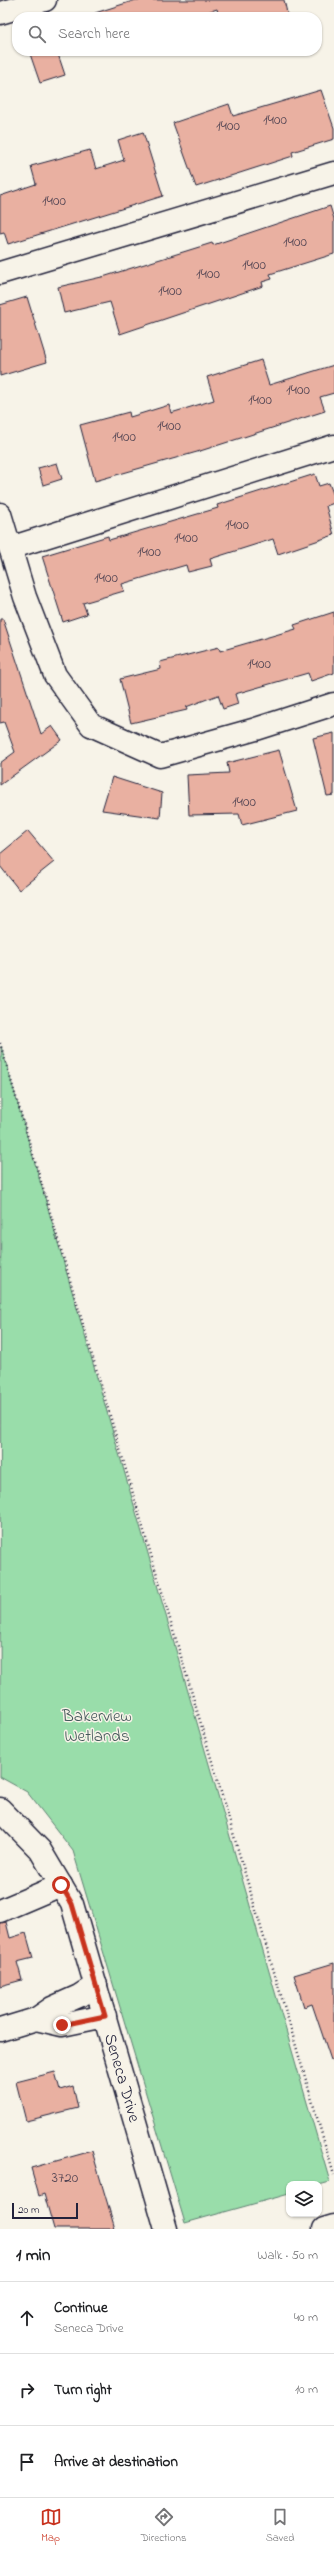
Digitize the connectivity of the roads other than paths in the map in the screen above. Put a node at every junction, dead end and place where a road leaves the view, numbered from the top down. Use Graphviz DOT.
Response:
graph roads {
  1 [pos="45,0"];
  2 [pos="0,14"];
  3 [pos="334,173"];
  4 [pos="0,273"];
  5 [pos="334,446"];
  6 [pos="0,514"];
  7 [pos="10,548"];
  8 [pos="334,704"];
  9 [pos="0,1809"];
  10 [pos="61,1885"];
  11 [pos="0,1911"];
  12 [pos="96,1985"];
  13 [pos="105,2016"];
  14 [pos="36,2019"];
  15 [pos="0,2030"];
  16 [pos="334,2226"];
  17 [pos="166,2229"];
  18 [pos="324,2229"];
  1 -- 2 [label="street"];
  3 -- 4 [label="street"];
  5 -- 7 [label="street"];
  6 -- 7 [label="street"];
  7 -- 8 [label="street"];
  9 -- 10 [label="street, Seneca Drive"];
  10 -- 11 [label="street"];
  10 -- 12 [label="street, Seneca Drive"];
  12 -- 13 [label="street, Seneca Drive"];
  12 -- 14 [label="street"];
  13 -- 14 [label="street"];
  13 -- 17 [label="street, Seneca Drive"];
  14 -- 15 [label="street"];
  16 -- 18 [label="street"];
}
